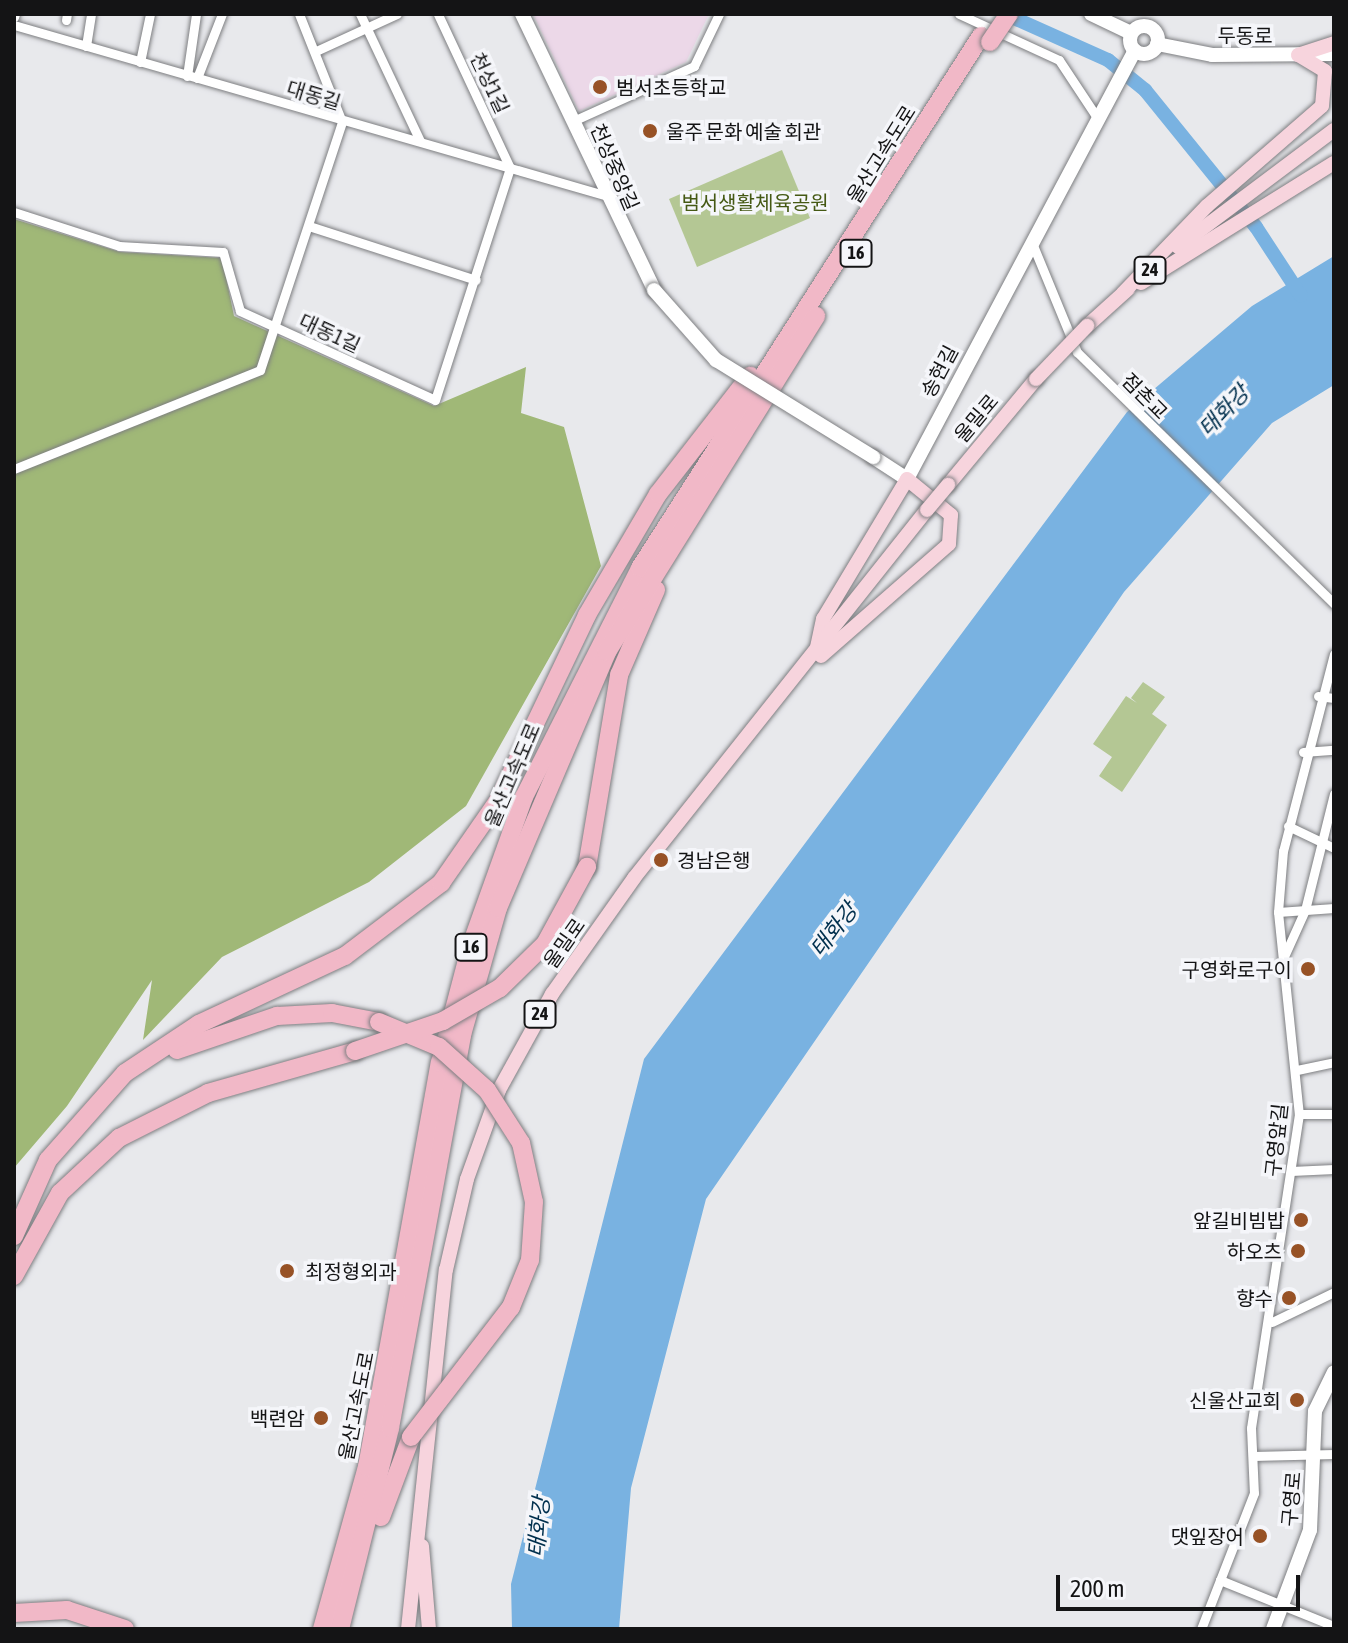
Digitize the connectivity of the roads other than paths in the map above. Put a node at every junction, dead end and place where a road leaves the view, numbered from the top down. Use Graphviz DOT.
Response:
graph roads {
  1 [pos="91,14"];
  2 [pos="150,14"];
  3 [pos="196,14"];
  4 [pos="222,14"];
  5 [pos="299,14"];
  6 [pos="360,14"];
  7 [pos="397,14"];
  8 [pos="438,14"];
  9 [pos="522,14"];
  10 [pos="719,14"];
  11 [pos="959,14"];
  12 [pos="995,14"];
  13 [pos="1009,14"];
  14 [pos="1091,14"];
  15 [pos="1150,20"];
  16 [pos="14,25"];
  17 [pos="367,28"];
  18 [pos="1131,33"];
  19 [pos="986,39"];
  20 [pos="1334,43"];
  21 [pos="1157,44"];
  22 [pos="86,46"];
  23 [pos="316,51"];
  24 [pos="1334,54"];
  25 [pos="1298,55"];
  26 [pos="1132,56"];
  27 [pos="140,62"];
  28 [pos="192,77"];
  29 [pos="1334,94"];
  30 [pos="1322,106"];
  31 [pos="1098,119"];
  32 [pos="573,121"];
  33 [pos="342,122"];
  34 [pos="1334,130"];
  35 [pos="420,141"];
  36 [pos="1334,163"];
  37 [pos="510,168"];
  38 [pos="604,195"];
  39 [pos="1211,211"];
  40 [pos="14,212"];
  41 [pos="312,227"];
  42 [pos="1032,243"];
  43 [pos="476,280"];
  44 [pos="1123,293"];
  45 [pos="279,329"];
  46 [pos="792,330"];
  47 [pos="721,465"];
  48 [pos="14,469"];
  49 [pos="907,479"];
  50 [pos="1334,604"];
  51 [pos="816,652"];
  52 [pos="1334,654"];
  53 [pos="794,680"];
  54 [pos="1318,696"];
  55 [pos="1334,698"];
  56 [pos="1334,750"];
  57 [pos="1303,752"];
  58 [pos="1334,794"];
  59 [pos="1288,826"];
  60 [pos="1321,844"];
  61 [pos="1334,848"];
  62 [pos="1334,908"];
  63 [pos="1305,910"];
  64 [pos="1278,912"];
  65 [pos="1282,962"];
  66 [pos="1334,1062"];
  67 [pos="1297,1070"];
  68 [pos="1299,1114"];
  69 [pos="1334,1114"];
  70 [pos="1334,1169"];
  71 [pos="1291,1171"];
  72 [pos="28,1203"];
  73 [pos="14,1236"];
  74 [pos="14,1276"];
  75 [pos="1334,1292"];
  76 [pos="1272,1322"];
  77 [pos="1334,1372"];
  78 [pos="1314,1454"];
  79 [pos="1334,1454"];
  80 [pos="1253,1456"];
  81 [pos="421,1497"];
  82 [pos="1220,1580"];
  83 [pos="1283,1604"];
  84 [pos="14,1613"];
  85 [pos="343,1621"];
  86 [pos="1334,1626"];
  87 [pos="125,1629"];
  88 [pos="322,1629"];
  89 [pos="408,1629"];
  90 [pos="429,1629"];
  91 [pos="1201,1629"];
  92 [pos="1273,1629"];
  1 -- 22 [label="street"];
  2 -- 27 [label="street"];
  3 -- 28 [label="street"];
  4 -- 28 [label="street"];
  5 -- 23 [label="street"];
  6 -- 17 [label="street"];
  7 -- 17 [label="street"];
  8 -- 37 [label="street, 천상1길"];
  9 -- 32 [label="main road, 천상중앙길"];
  10 -- 32 [label="street"];
  11 -- 31 [label="street"];
  12 -- 19 [label="highway, 16"];
  13 -- 19 [label="highway, 16, bridge"];
  14 -- 18 [label="main road"];
  15 -- 18 [label="main road"];
  15 -- 21 [label="main road"];
  16 -- 22 [label="street, 대동길"];
  17 -- 23 [label="street"];
  17 -- 35 [label="street"];
  18 -- 26 [label="main road"];
  19 -- 46 [label="highway, 울산고속도로 / 16"];
  19 -- 47 [label="highway, 울산고속도로 / 16"];
  20 -- 25 [label="main road"];
  21 -- 25 [label="main road, 두동로"];
  21 -- 26 [label="main road"];
  22 -- 27 [label="street, 대동길"];
  23 -- 33 [label="street"];
  24 -- 25 [label="main road, 두동로"];
  25 -- 30 [label="main road"];
  26 -- 31 [label="main road"];
  27 -- 28 [label="street, 대동길"];
  28 -- 33 [label="street, 대동길"];
  29 -- 30 [label="main road"];
  30 -- 39 [label="main road"];
  31 -- 42 [label="main road"];
  32 -- 38 [label="main road, 천상중앙길"];
  33 -- 35 [label="street, 대동길"];
  33 -- 41 [label="street"];
  34 -- 39 [label="main road, 24"];
  35 -- 37 [label="street, 대동길"];
  36 -- 44 [label="main road"];
  37 -- 38 [label="street, 대동길"];
  37 -- 43 [label="street, 대동1길"];
  38 -- 49 [label="main road, 천상중앙길, bridge"];
  39 -- 44 [label="main road, 24"];
  40 -- 45 [label="street, 대동1길"];
  41 -- 43 [label="street"];
  41 -- 45 [label="street"];
  42 -- 49 [label="main road, 송현길"];
  42 -- 50 [label="street, 점촌교"];
  43 -- 45 [label="street, 대동1길"];
  44 -- 51 [label="main road, 울밀로 / 24, bridge"];
  45 -- 48 [label="street"];
  46 -- 72 [label="highway"];
  46 -- 88 [label="highway, 울산고속도로 / 16"];
  47 -- 74 [label="highway, bridge"];
  47 -- 85 [label="highway, 울산고속도로 / 16"];
  49 -- 51 [label="main road"];
  49 -- 53 [label="main road"];
  51 -- 53 [label="main road, 울밀로 / 24"];
  52 -- 54 [label="street, 구영앞길"];
  53 -- 81 [label="main road, 울밀로 / 24"];
  54 -- 55 [label="street"];
  54 -- 57 [label="street, 구영앞길"];
  56 -- 57 [label="street"];
  57 -- 59 [label="street, 구영앞길"];
  58 -- 60 [label="street"];
  59 -- 60 [label="street"];
  59 -- 64 [label="street, 구영앞길"];
  60 -- 61 [label="street"];
  60 -- 63 [label="street"];
  62 -- 63 [label="street"];
  63 -- 64 [label="street"];
  63 -- 65 [label="street"];
  64 -- 65 [label="street, 구영앞길"];
  65 -- 67 [label="street, 구영앞길"];
  66 -- 67 [label="street"];
  67 -- 68 [label="street, 구영앞길"];
  68 -- 69 [label="street"];
  68 -- 71 [label="street, 구영앞길"];
  70 -- 71 [label="street"];
  71 -- 76 [label="street, 구영앞길"];
  72 -- 73 [label="highway"];
  72 -- 85 [label="highway, bridge"];
  75 -- 76 [label="street"];
  76 -- 80 [label="street, 구영앞길"];
  77 -- 78 [label="main road, 구영로"];
  78 -- 79 [label="street"];
  78 -- 80 [label="street"];
  78 -- 83 [label="main road, 구영로"];
  80 -- 82 [label="street, 구영앞길"];
  81 -- 89 [label="main road, 울밀로 / 24"];
  81 -- 90 [label="main road"];
  82 -- 83 [label="street"];
  82 -- 91 [label="street, 구영앞길"];
  83 -- 86 [label="street"];
  83 -- 92 [label="main road, 구영로"];
  84 -- 87 [label="highway"];
}
